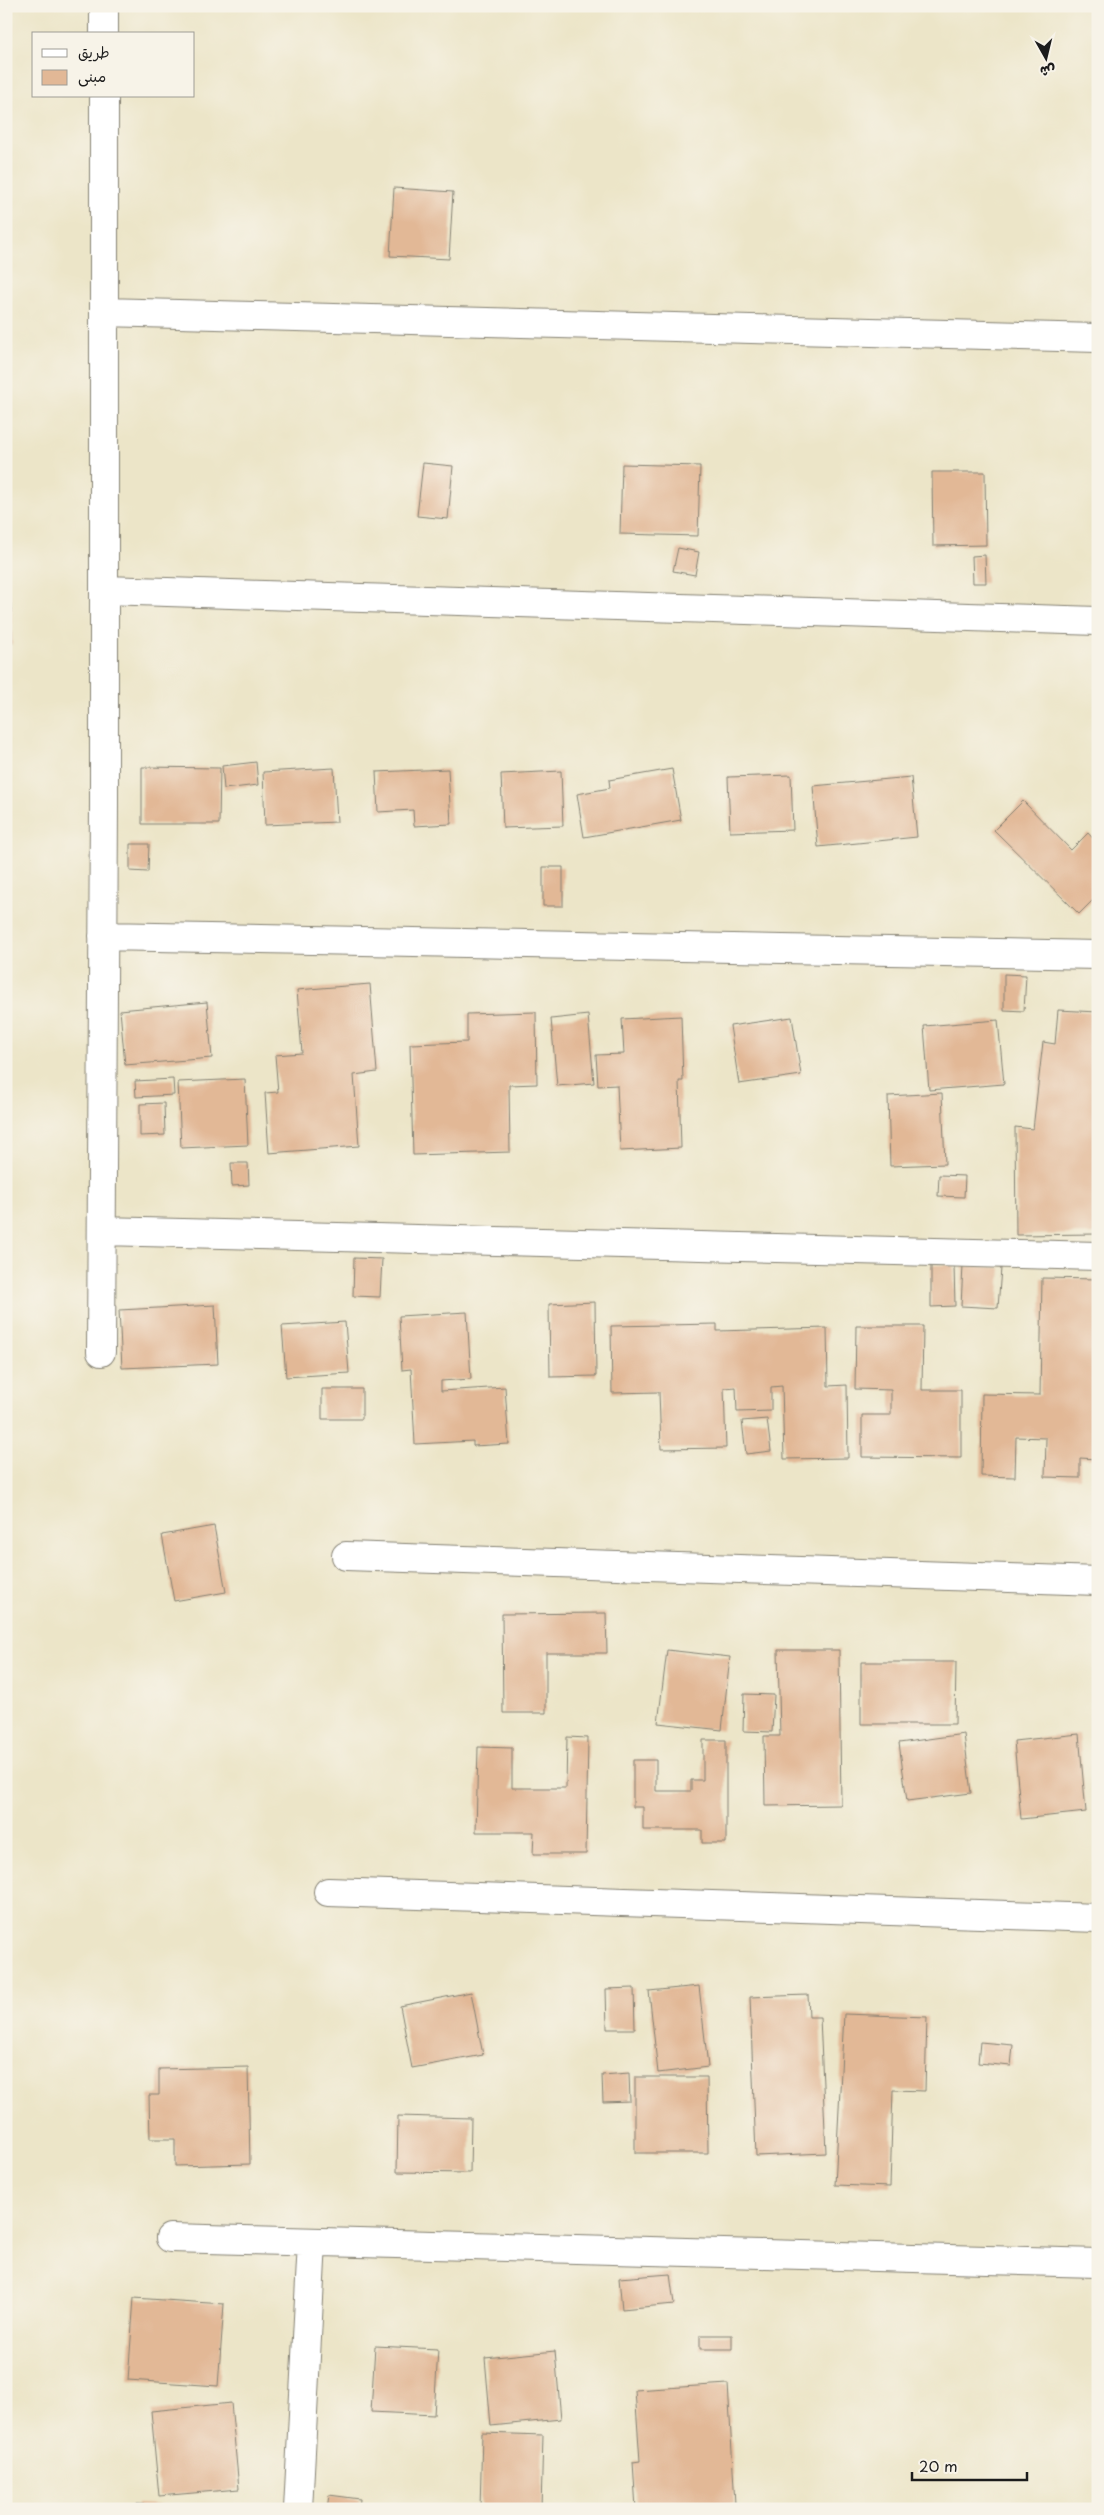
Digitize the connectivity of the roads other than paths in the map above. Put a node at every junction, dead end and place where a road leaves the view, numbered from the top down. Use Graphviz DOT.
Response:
graph roads {
  1 [pos="104,6"];
  2 [pos="104,32"];
  3 [pos="104,98"];
  4 [pos="104,312"];
  5 [pos="1098,338"];
  6 [pos="104,590"];
  7 [pos="1098,621"];
  8 [pos="103,936"];
  9 [pos="1098,955"];
  10 [pos="102,1231"];
  11 [pos="1098,1256"];
  12 [pos="101,1352"];
  13 [pos="346,1556"];
  14 [pos="1098,1581"];
  15 [pos="328,1892"];
  16 [pos="1098,1918"];
  17 [pos="170,2238"];
  18 [pos="312,2242"];
  19 [pos="1098,2263"];
  20 [pos="298,2509"];
  1 -- 2 [label="street"];
  3 -- 4 [label="street"];
  4 -- 5 [label="street"];
  4 -- 6 [label="street"];
  6 -- 7 [label="street"];
  6 -- 8 [label="street"];
  8 -- 9 [label="street"];
  8 -- 10 [label="street"];
  10 -- 11 [label="street"];
  10 -- 12 [label="street"];
  13 -- 14 [label="street"];
  15 -- 16 [label="street"];
  17 -- 18 [label="street"];
  18 -- 19 [label="street"];
  18 -- 20 [label="street"];
}
